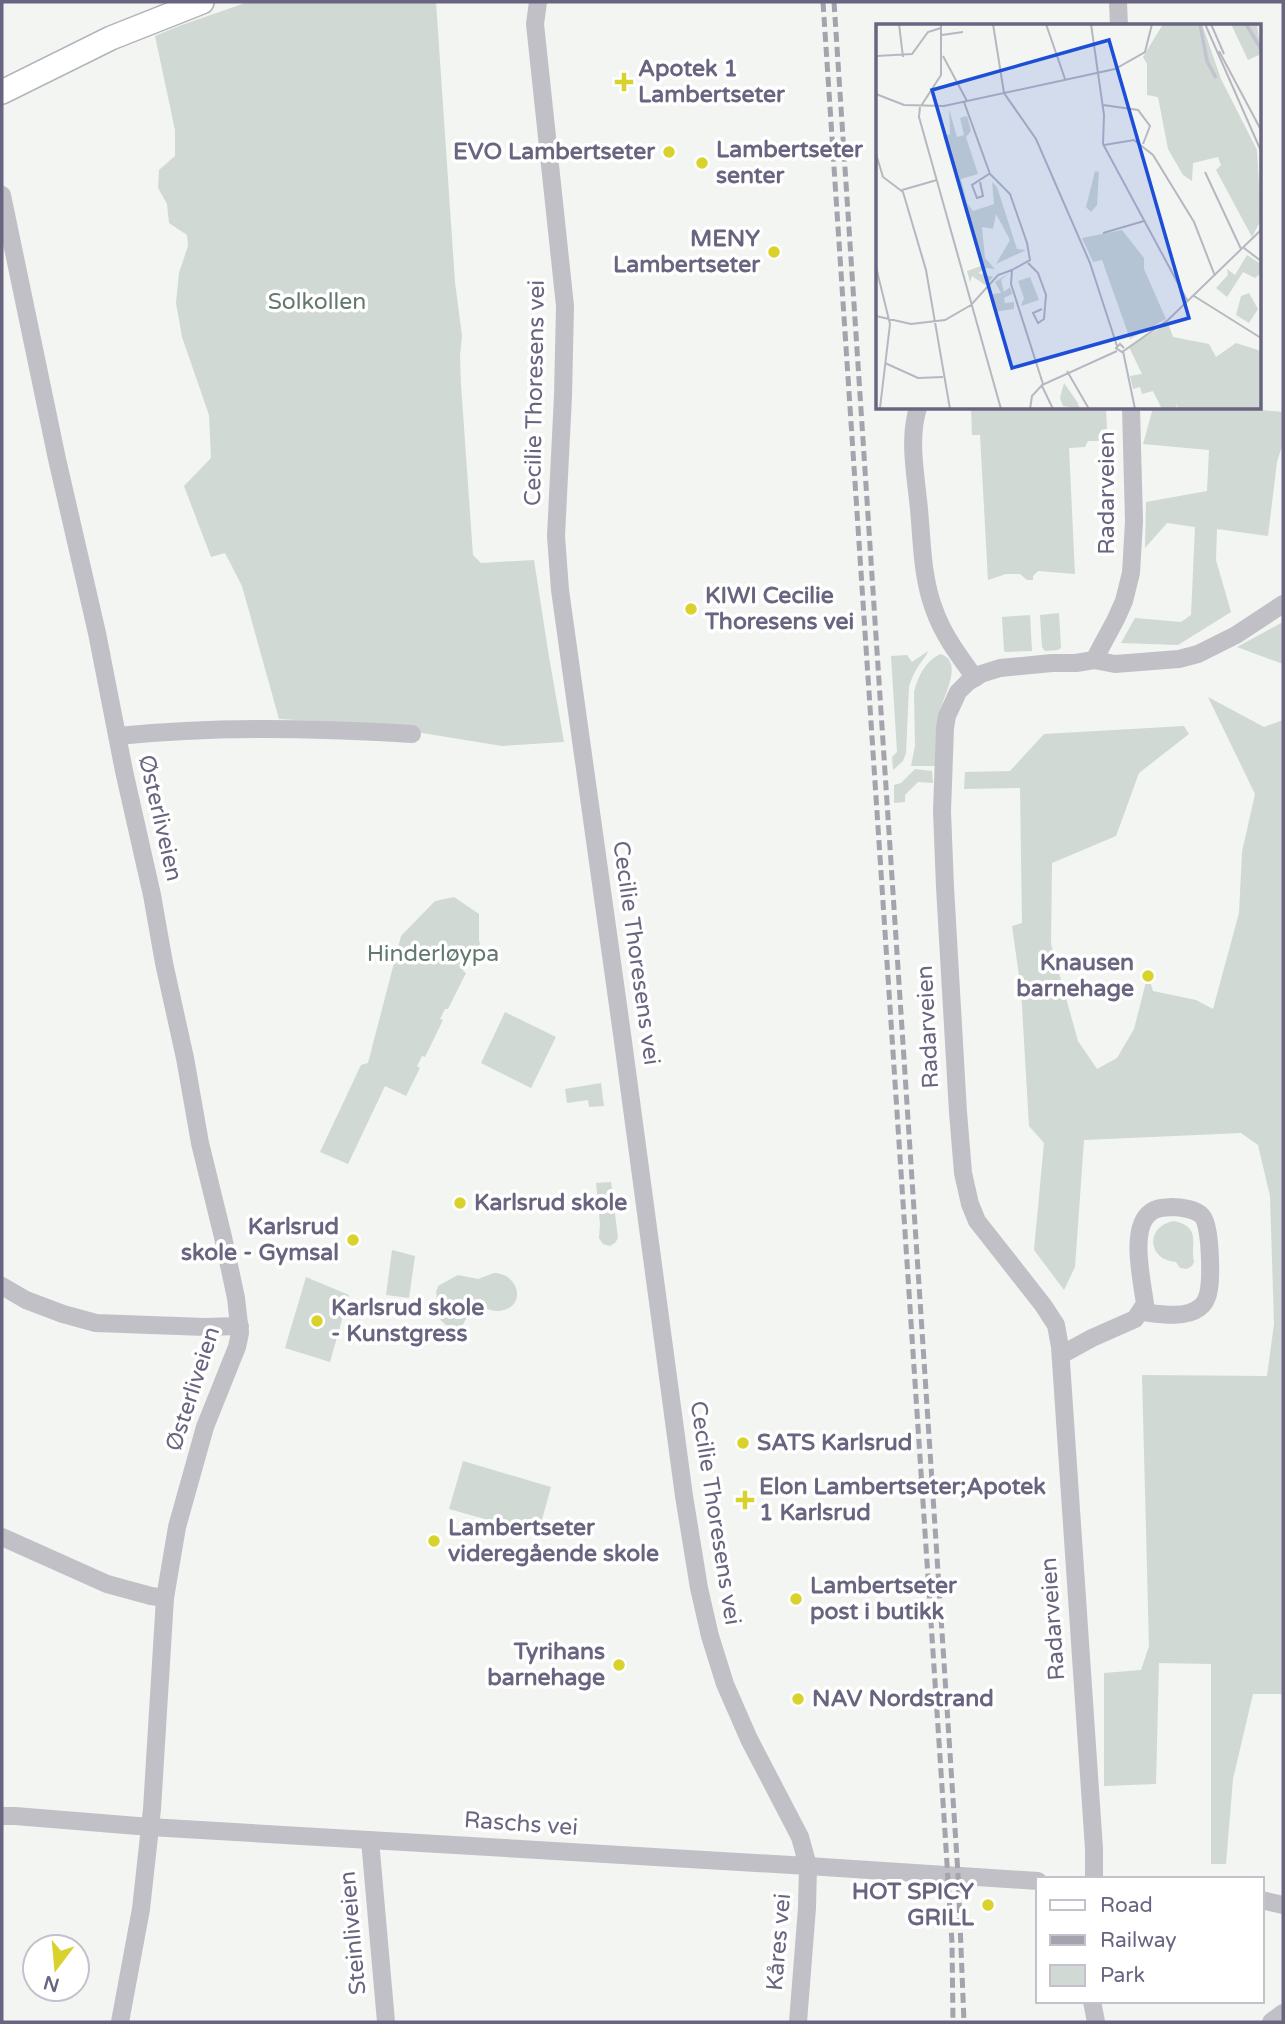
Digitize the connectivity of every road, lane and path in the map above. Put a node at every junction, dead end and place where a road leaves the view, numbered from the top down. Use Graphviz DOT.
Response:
graph roads {
  1 [pos="202,2"];
  2 [pos="524,2"];
  3 [pos="538,2"];
  4 [pos="1118,2"];
  5 [pos="535,24"];
  6 [pos="1119,24"];
  7 [pos="2,92"];
  8 [pos="2,194"];
  9 [pos="918,410"];
  10 [pos="1131,410"];
  11 [pos="1283,604"];
  12 [pos="1094,660"];
  13 [pos="975,678"];
  14 [pos="412,734"];
  15 [pos="118,736"];
  16 [pos="2,1286"];
  17 [pos="1142,1312"];
  18 [pos="240,1326"];
  19 [pos="1061,1355"];
  20 [pos="2,1537"];
  21 [pos="165,1598"];
  22 [pos="2,1816"];
  23 [pos="150,1827"];
  24 [pos="370,1840"];
  25 [pos="808,1866"];
  26 [pos="1094,1877"];
  27 [pos="1036,1881"];
  28 [pos="1264,1900"];
  29 [pos="1283,1905"];
  30 [pos="1091,2003"];
  31 [pos="1283,2013"];
  32 [pos="120,2022"];
  33 [pos="386,2022"];
  34 [pos="798,2022"];
  35 [pos="1096,2022"];
  36 [pos="1271,2022"];
  1 -- 7 [label="main road"];
  2 -- 5 [label="street, Cecilie Thoresens vei"];
  3 -- 5 [label="street, Cecilie Thoresens vei"];
  4 -- 6 [label="street"];
  5 -- 25 [label="street, Cecilie Thoresens vei"];
  8 -- 15 [label="street, Østerliveien"];
  9 -- 13 [label="street"];
  10 -- 12 [label="street, Radarveien"];
  11 -- 12 [label="street"];
  12 -- 13 [label="street"];
  13 -- 19 [label="street, Radarveien"];
  14 -- 15 [label="street, Østerliveien"];
  15 -- 18 [label="street, Østerliveien"];
  16 -- 18 [label="street"];
  17 -- 17 [label="street"];
  17 -- 19 [label="street"];
  18 -- 21 [label="street, Østerliveien"];
  19 -- 26 [label="street, Radarveien"];
  20 -- 21 [label="street"];
  21 -- 23 [label="street, Østerliveien"];
  22 -- 23 [label="street, Raschs vei"];
  23 -- 24 [label="street, Raschs vei"];
  23 -- 32 [label="street, Østerliveien"];
  24 -- 25 [label="street, Raschs vei"];
  24 -- 33 [label="street, Steinliveien"];
  25 -- 27 [label="street, Raschs vei"];
  25 -- 34 [label="street, Kåres vei"];
  28 -- 29 [label="street"];
  30 -- 35 [label="street"];
  31 -- 36 [label="street"];
}
